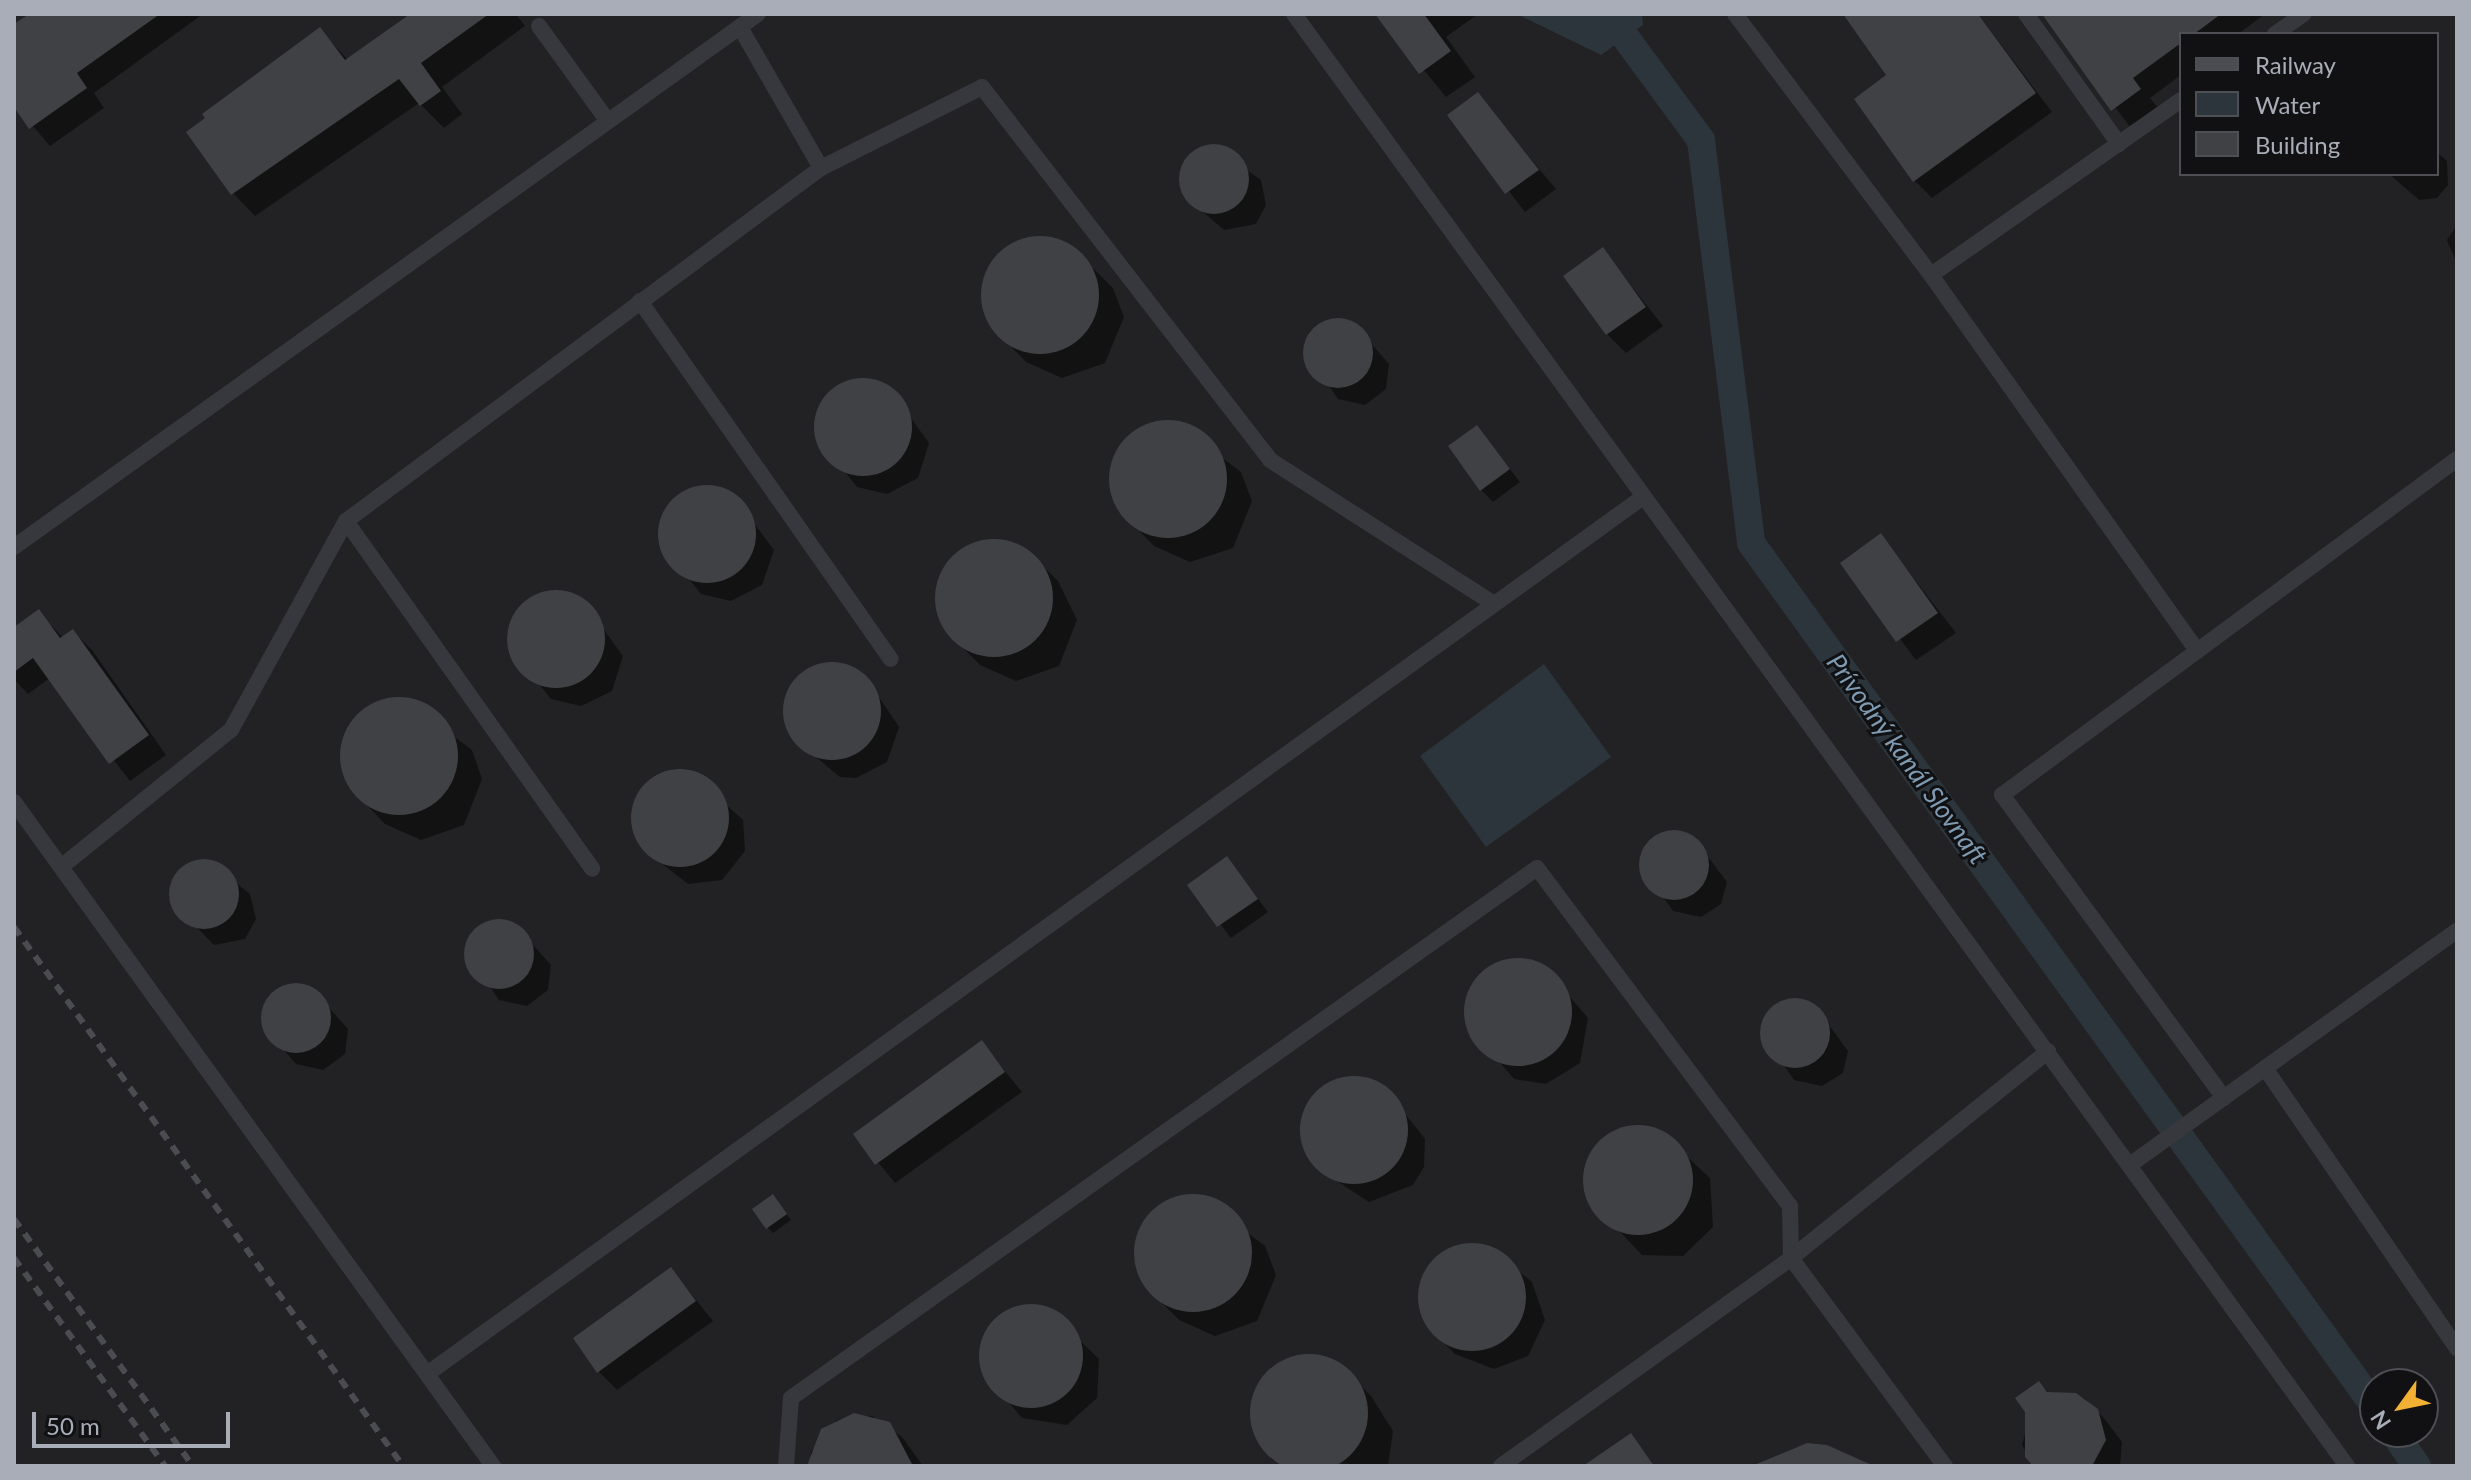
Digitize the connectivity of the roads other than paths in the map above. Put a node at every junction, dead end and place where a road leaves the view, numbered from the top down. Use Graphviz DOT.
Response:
graph roads {
  1 [pos="758,14"];
  2 [pos="1294,14"];
  3 [pos="1735,14"];
  4 [pos="2026,14"];
  5 [pos="2304,14"];
  6 [pos="539,26"];
  7 [pos="740,27"];
  8 [pos="2278,32"];
  9 [pos="2179,101"];
  10 [pos="607,120"];
  11 [pos="2119,144"];
  12 [pos="821,168"];
  13 [pos="1931,275"];
  14 [pos="640,301"];
  15 [pos="2457,459"];
  16 [pos="1643,497"];
  17 [pos="346,521"];
  18 [pos="14,547"];
  19 [pos="1494,604"];
  20 [pos="2197,651"];
  21 [pos="891,659"];
  22 [pos="14,802"];
  23 [pos="61,867"];
  24 [pos="592,869"];
  25 [pos="2457,931"];
  26 [pos="2048,1051"];
  27 [pos="2265,1068"];
  28 [pos="2224,1098"];
  29 [pos="2131,1164"];
  30 [pos="1791,1258"];
  31 [pos="2457,1348"];
  32 [pos="427,1374"];
  33 [pos="1523,1460"];
  34 [pos="493,1466"];
  35 [pos="786,1466"];
  36 [pos="1501,1466"];
  37 [pos="1945,1466"];
  38 [pos="2347,1466"];
  1 -- 7 [label="lane"];
  2 -- 16 [label="lane"];
  3 -- 13 [label="lane"];
  4 -- 11 [label="lane"];
  5 -- 8 [label="lane"];
  6 -- 10 [label="lane"];
  7 -- 10 [label="lane"];
  7 -- 12 [label="lane"];
  9 -- 11 [label="lane"];
  10 -- 18 [label="lane"];
  11 -- 13 [label="lane"];
  12 -- 14 [label="lane"];
  12 -- 19 [label="lane"];
  13 -- 20 [label="lane"];
  14 -- 17 [label="lane"];
  14 -- 21 [label="lane"];
  15 -- 20 [label="lane"];
  16 -- 19 [label="lane"];
  16 -- 26 [label="lane"];
  17 -- 23 [label="lane"];
  17 -- 24 [label="lane"];
  19 -- 32 [label="lane"];
  20 -- 28 [label="lane"];
  22 -- 23 [label="lane"];
  23 -- 32 [label="lane"];
  25 -- 27 [label="lane"];
  26 -- 29 [label="lane"];
  26 -- 30 [label="lane"];
  27 -- 28 [label="lane"];
  27 -- 31 [label="lane"];
  28 -- 29 [label="lane"];
  29 -- 38 [label="lane"];
  30 -- 33 [label="lane"];
  30 -- 35 [label="lane"];
  30 -- 37 [label="lane"];
  32 -- 34 [label="lane"];
  33 -- 36 [label="lane"];
}
